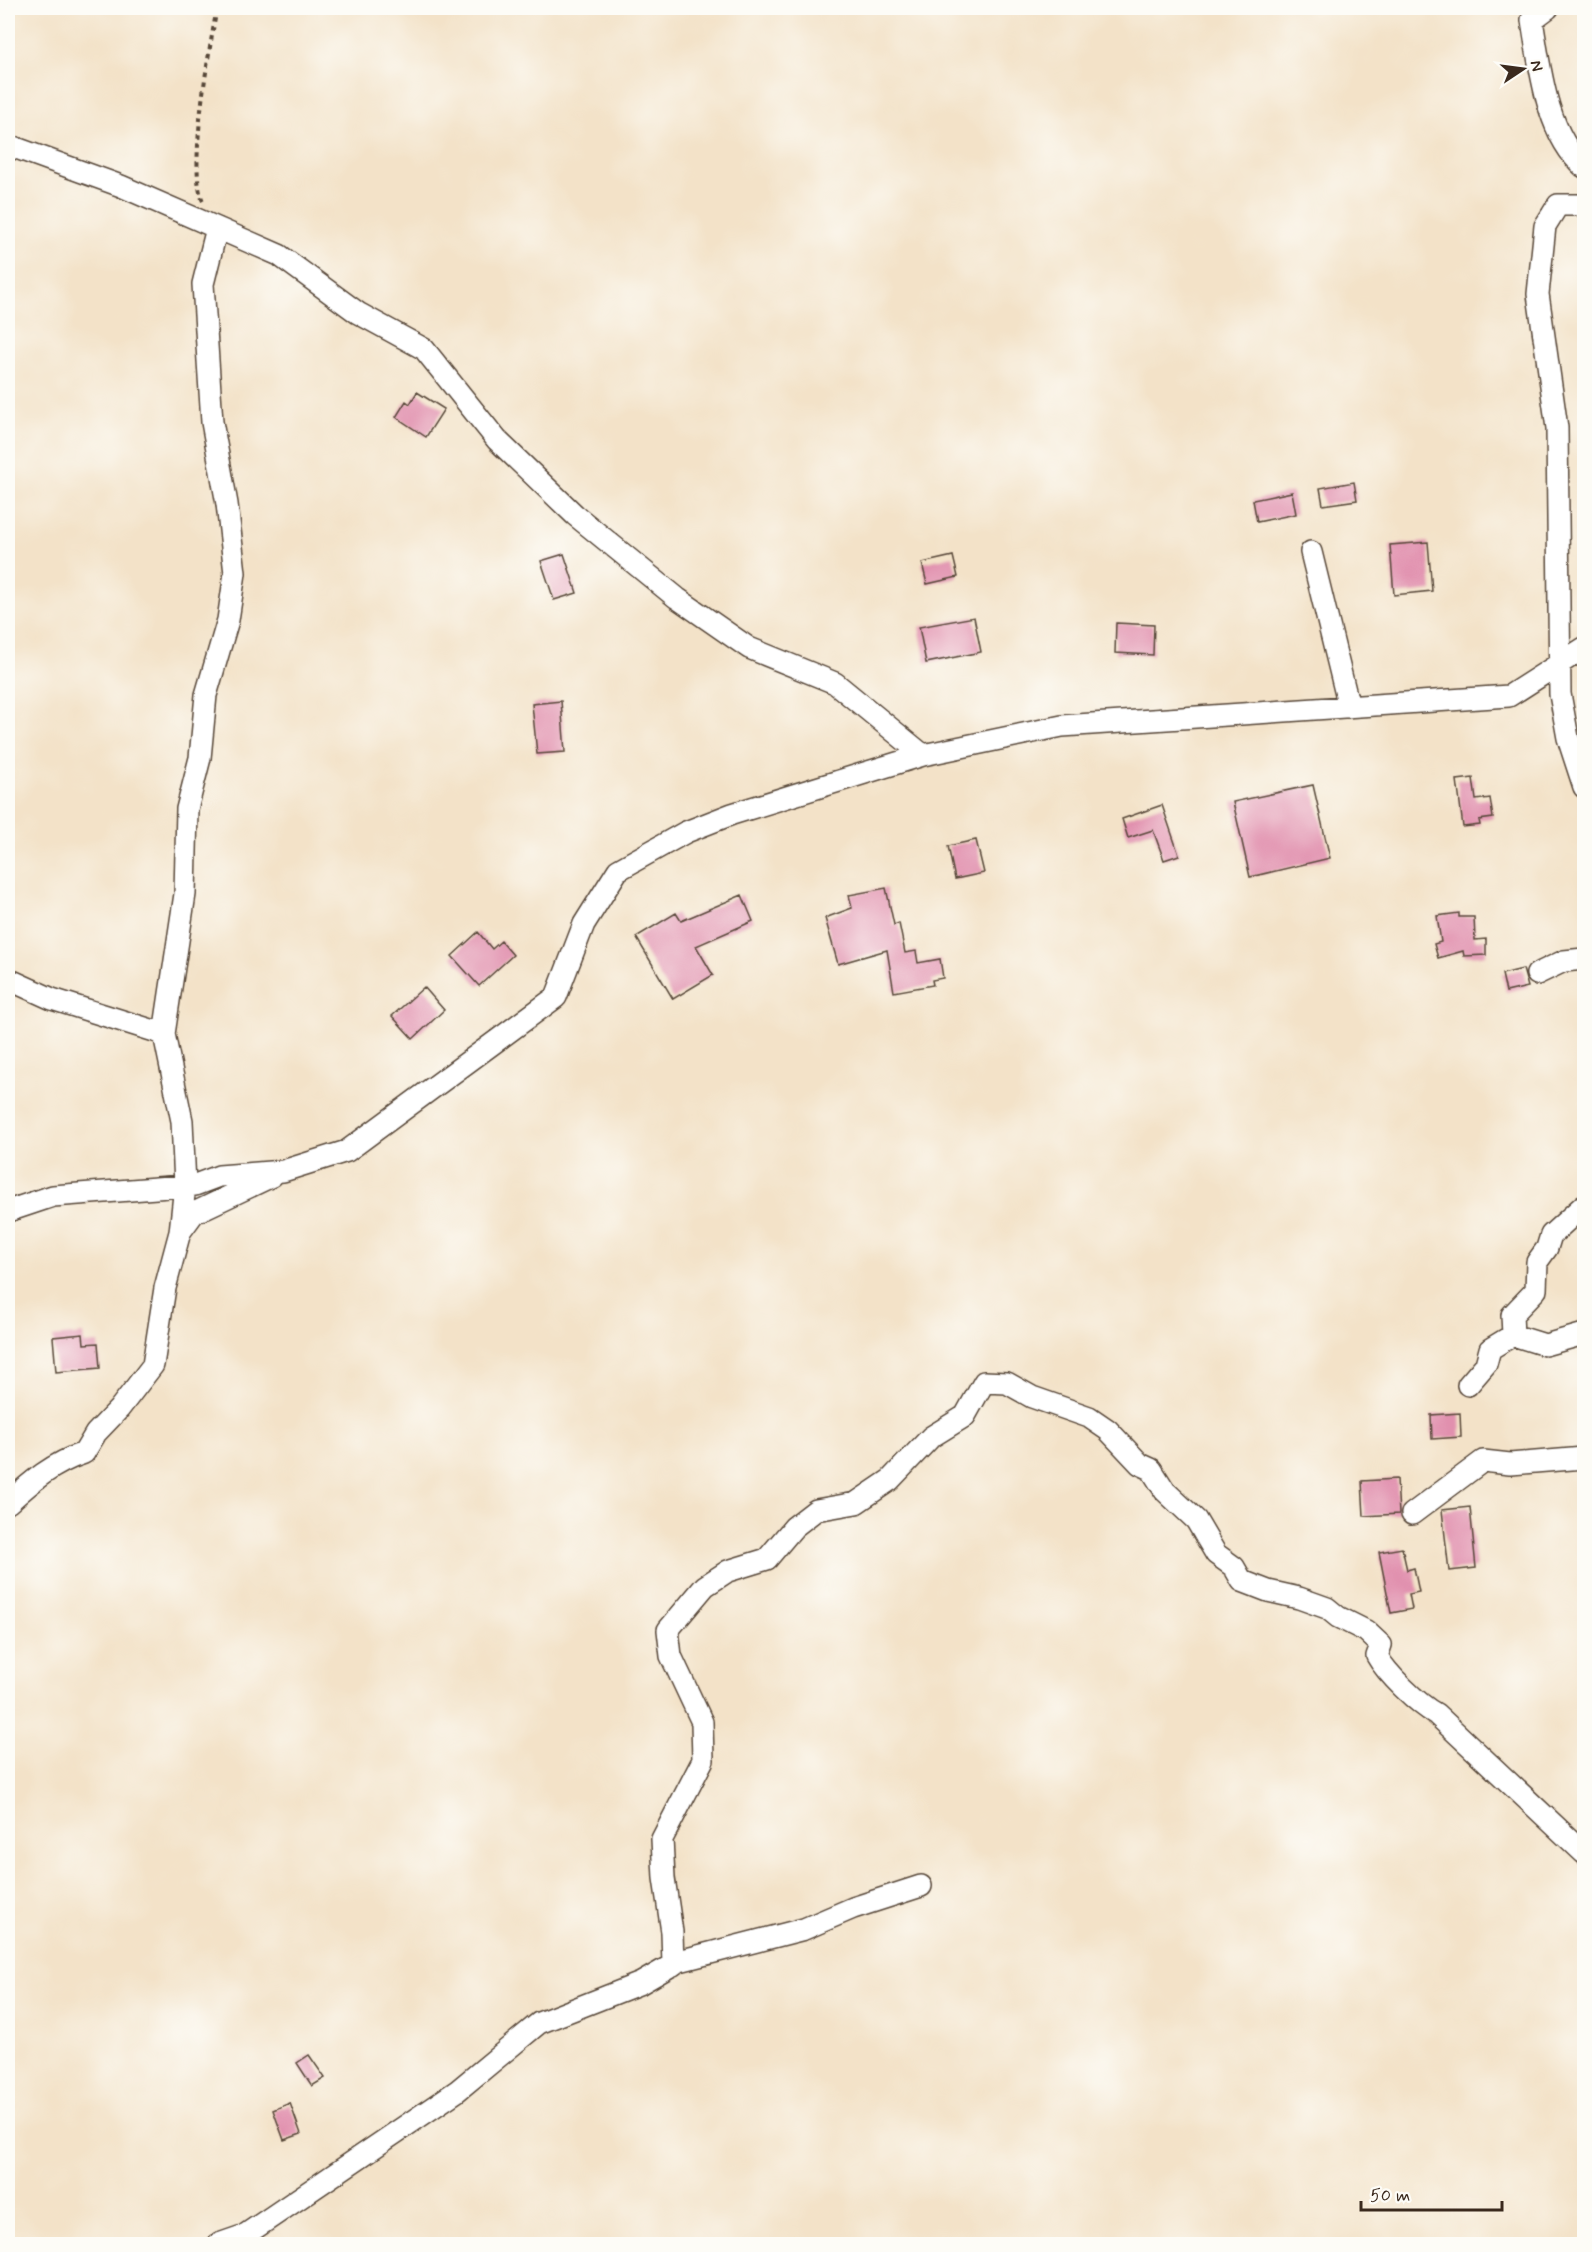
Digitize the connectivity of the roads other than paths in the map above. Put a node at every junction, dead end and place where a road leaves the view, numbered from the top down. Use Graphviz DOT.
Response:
graph roads {
  1 [pos="1534,12"];
  2 [pos="8,145"];
  3 [pos="1584,167"];
  4 [pos="1584,205"];
  5 [pos="217,228"];
  6 [pos="1311,552"];
  7 [pos="1584,648"];
  8 [pos="1559,665"];
  9 [pos="1349,707"];
  10 [pos="923,755"];
  11 [pos="1584,787"];
  12 [pos="1584,959"];
  13 [pos="1537,975"];
  14 [pos="8,979"];
  15 [pos="164,1034"];
  16 [pos="283,1171"];
  17 [pos="190,1185"];
  18 [pos="1584,1205"];
  19 [pos="8,1211"];
  20 [pos="180,1233"];
  21 [pos="1584,1334"];
  22 [pos="1513,1335"];
  23 [pos="1468,1385"];
  24 [pos="1584,1458"];
  25 [pos="8,1503"];
  26 [pos="1412,1514"];
  27 [pos="1584,1853"];
  28 [pos="921,1886"];
  29 [pos="673,1965"];
  30 [pos="219,2244"];
  1 -- 3 [label="street"];
  2 -- 5 [label="street"];
  4 -- 8 [label="street"];
  5 -- 10 [label="street"];
  5 -- 15 [label="street"];
  6 -- 9 [label="street"];
  7 -- 8 [label="street"];
  8 -- 9 [label="street"];
  8 -- 11 [label="street"];
  9 -- 10 [label="street"];
  10 -- 16 [label="street"];
  12 -- 13 [label="street"];
  14 -- 15 [label="street"];
  15 -- 17 [label="street"];
  16 -- 17 [label="street"];
  16 -- 20 [label="street"];
  17 -- 19 [label="street"];
  17 -- 20 [label="street"];
  18 -- 22 [label="street"];
  20 -- 25 [label="street"];
  21 -- 22 [label="street"];
  22 -- 23 [label="street"];
  24 -- 26 [label="street"];
  27 -- 29 [label="street"];
  28 -- 29 [label="street"];
  29 -- 30 [label="street"];
}
